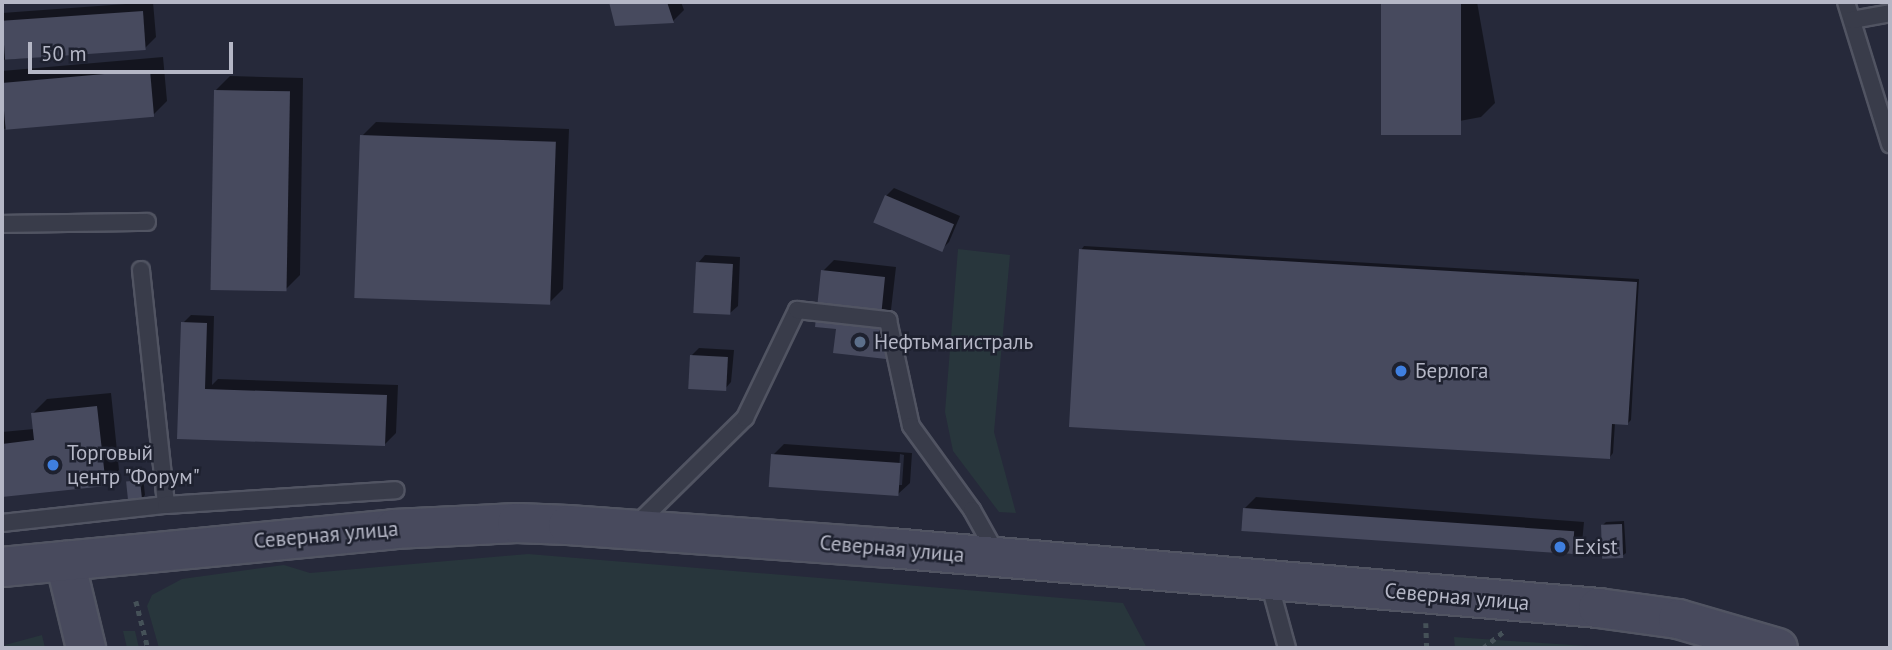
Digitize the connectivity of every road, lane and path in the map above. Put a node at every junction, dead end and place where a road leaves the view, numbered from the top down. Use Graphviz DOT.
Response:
graph roads {
  1 [pos="1846,2"];
  2 [pos="1890,13"];
  3 [pos="1852,20"];
  4 [pos="1890,144"];
  5 [pos="147,222"];
  6 [pos="2,224"];
  7 [pos="141,271"];
  8 [pos="396,490"];
  9 [pos="166,505"];
  10 [pos="2,523"];
  11 [pos="632,529"];
  12 [pos="999,558"];
  13 [pos="65,561"];
  14 [pos="2,567"];
  15 [pos="1269,582"];
  16 [pos="136,600"];
  17 [pos="86,648"];
  18 [pos="148,648"];
  19 [pos="1287,648"];
  20 [pos="1778,648"];
  1 -- 3 [label="lane"];
  2 -- 3 [label="lane"];
  3 -- 4 [label="lane"];
  5 -- 6 [label="lane"];
  7 -- 9 [label="lane"];
  8 -- 9 [label="lane"];
  9 -- 10 [label="lane"];
  11 -- 12 [label="main road, Северная улица"];
  11 -- 12 [label="lane"];
  11 -- 13 [label="main road, Северная улица"];
  12 -- 15 [label="main road, Северная улица"];
  13 -- 14 [label="main road, Северная улица"];
  13 -- 17 [label="main road"];
  15 -- 19 [label="lane"];
  15 -- 20 [label="main road, Северная улица"];
  16 -- 18 [label="path"];
}
